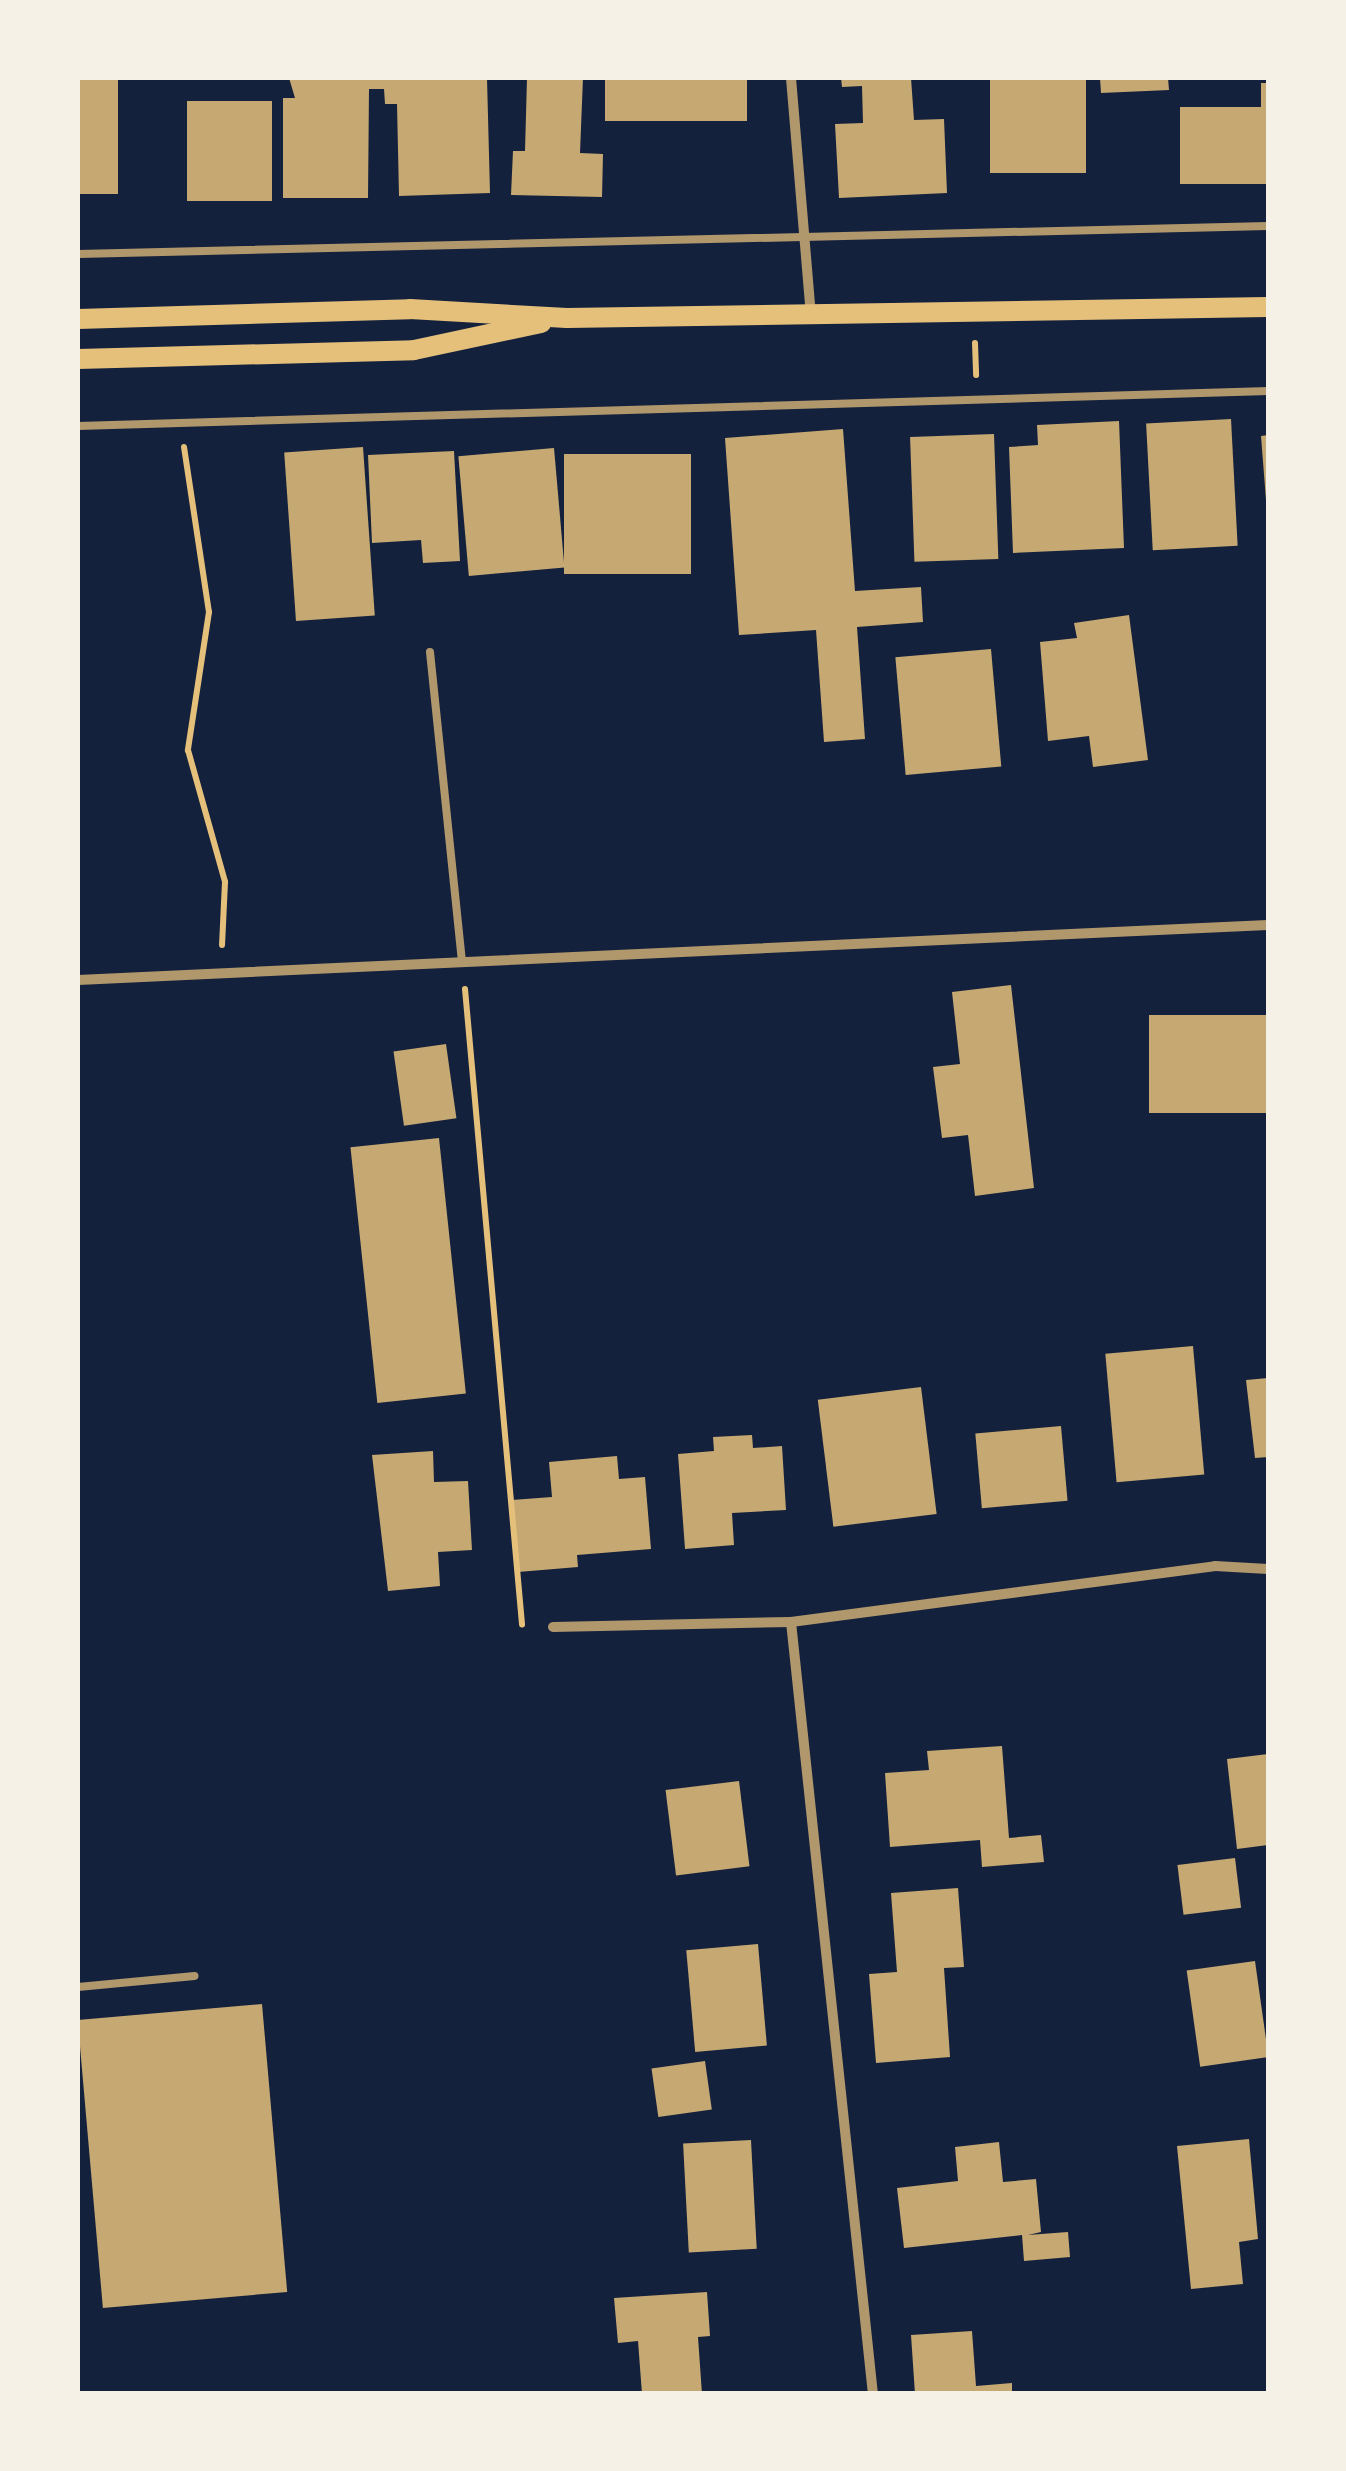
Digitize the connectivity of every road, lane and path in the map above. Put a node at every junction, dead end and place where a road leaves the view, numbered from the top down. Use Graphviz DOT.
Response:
graph roads {
  1 [pos="792,78"];
  2 [pos="1268,226"];
  3 [pos="801,238"];
  4 [pos="78,254"];
  5 [pos="1268,307"];
  6 [pos="811,315"];
  7 [pos="568,318"];
  8 [pos="78,319"];
  9 [pos="78,359"];
  10 [pos="1268,391"];
  11 [pos="183,423"];
  12 [pos="78,426"];
  13 [pos="430,652"];
  14 [pos="1268,924"];
  15 [pos="462,962"];
  16 [pos="221,974"];
  17 [pos="78,980"];
  18 [pos="1268,1570"];
  19 [pos="792,1622"];
  20 [pos="553,1626"];
  21 [pos="194,1976"];
  22 [pos="78,1987"];
  23 [pos="873,2394"];
  1 -- 3 [label="street"];
  2 -- 3 [label="lane"];
  3 -- 4 [label="lane"];
  3 -- 6 [label="street"];
  5 -- 6 [label="main road"];
  6 -- 7 [label="main road"];
  7 -- 8 [label="main road"];
  7 -- 9 [label="main road"];
  10 -- 11 [label="lane"];
  11 -- 12 [label="lane"];
  11 -- 16 [label="path"];
  13 -- 15 [label="lane"];
  14 -- 15 [label="street"];
  15 -- 16 [label="street"];
  15 -- 20 [label="path"];
  16 -- 17 [label="street"];
  18 -- 19 [label="street"];
  19 -- 20 [label="street"];
  19 -- 23 [label="street"];
  21 -- 22 [label="lane"];
}
